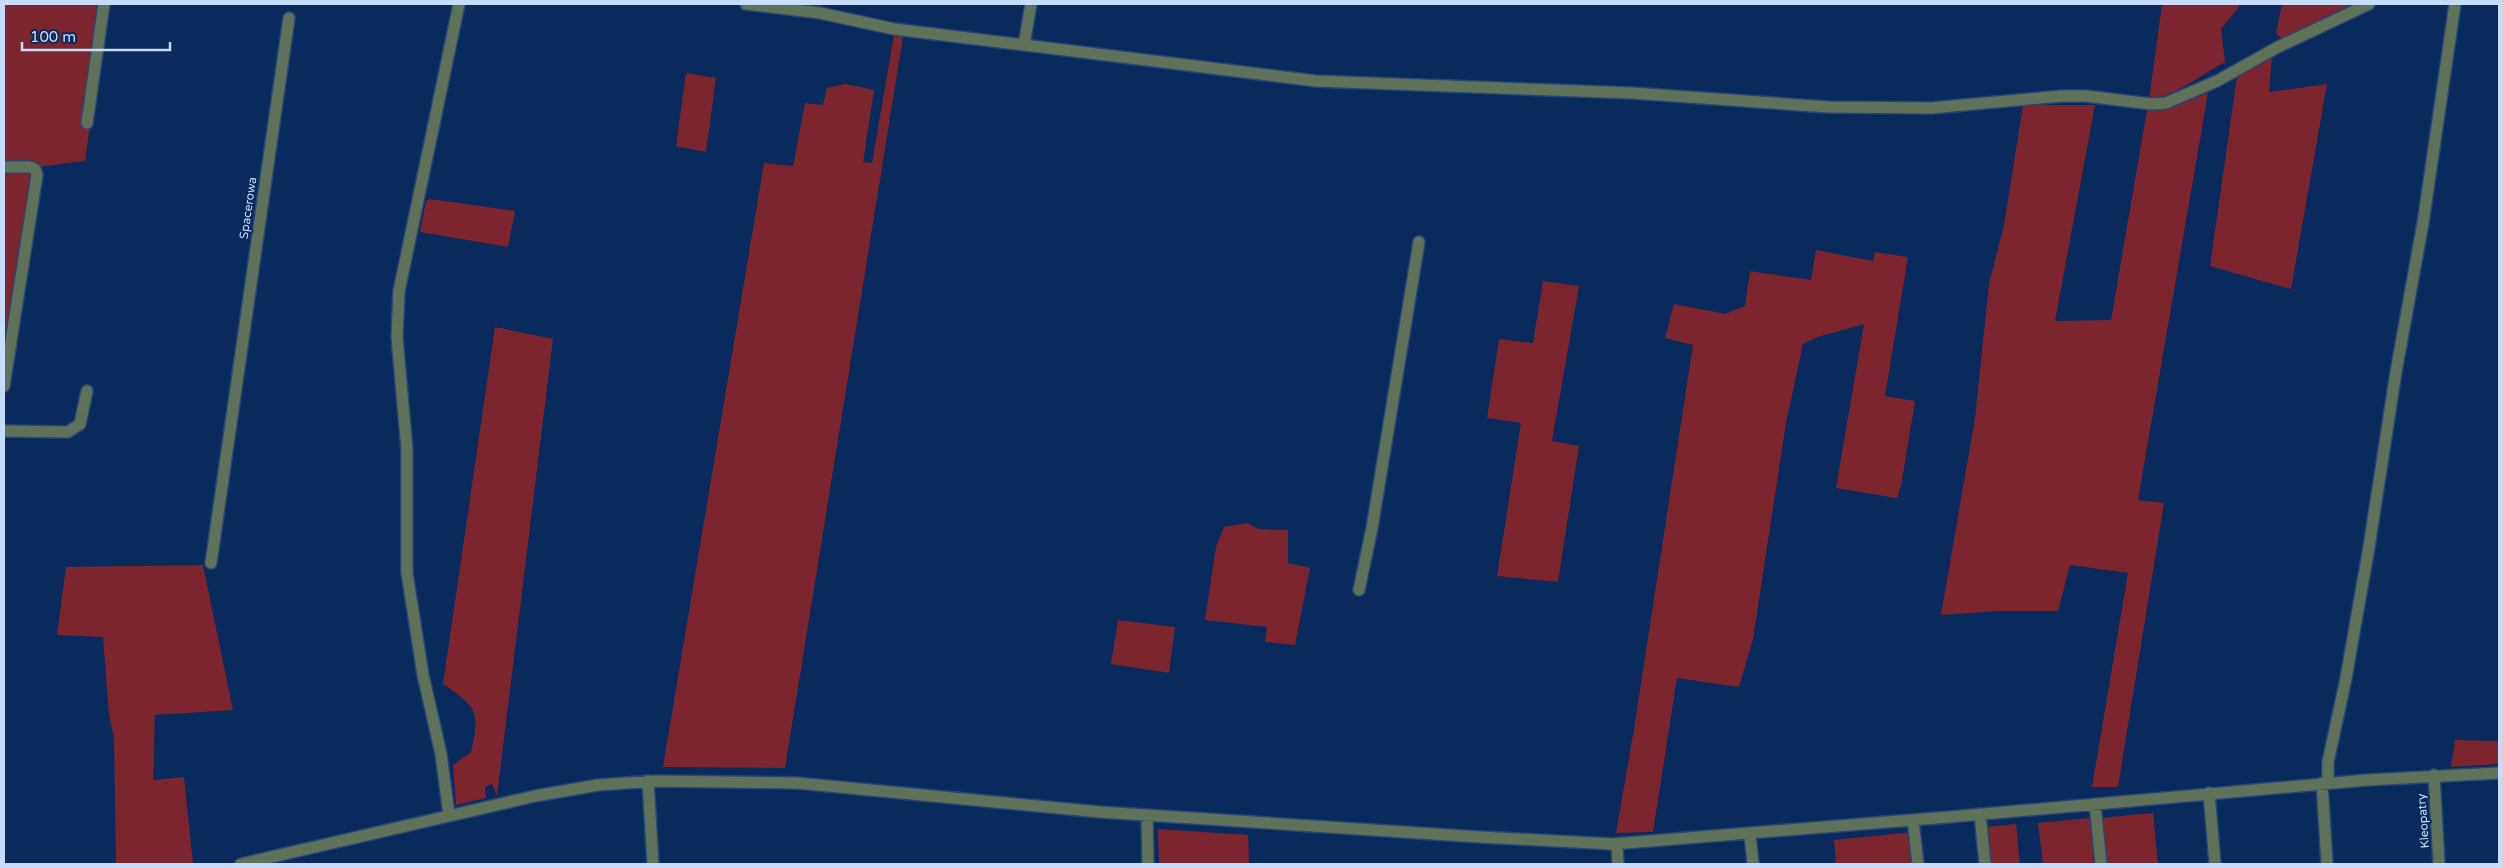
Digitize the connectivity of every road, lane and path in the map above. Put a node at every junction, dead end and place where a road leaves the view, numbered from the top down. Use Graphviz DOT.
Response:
graph roads {
  1 [pos="104,4"];
  2 [pos="458,4"];
  3 [pos="746,4"];
  4 [pos="1031,4"];
  5 [pos="2369,4"];
  6 [pos="2455,4"];
  7 [pos="288,18"];
  8 [pos="1024,45"];
  9 [pos="87,123"];
  10 [pos="4,167"];
  11 [pos="1419,242"];
  12 [pos="4,386"];
  13 [pos="88,391"];
  14 [pos="4,431"];
  15 [pos="211,563"];
  16 [pos="1359,590"];
  17 [pos="2499,773"];
  18 [pos="2434,775"];
  19 [pos="648,781"];
  20 [pos="2325,783"];
  21 [pos="2209,793"];
  22 [pos="2095,804"];
  23 [pos="1980,814"];
  24 [pos="449,815"];
  25 [pos="1147,816"];
  26 [pos="1913,820"];
  27 [pos="1750,834"];
  28 [pos="1618,844"];
  29 [pos="241,864"];
  30 [pos="653,864"];
  31 [pos="1148,864"];
  32 [pos="1618,864"];
  33 [pos="1753,864"];
  34 [pos="1918,864"];
  35 [pos="1984,864"];
  36 [pos="2101,864"];
  37 [pos="2216,864"];
  38 [pos="2327,864"];
  39 [pos="2440,864"];
  1 -- 9 [label="street"];
  2 -- 24 [label="street"];
  3 -- 8 [label="street"];
  4 -- 8 [label="street"];
  5 -- 8 [label="street"];
  6 -- 20 [label="street"];
  7 -- 15 [label="street, Spacerowa"];
  10 -- 12 [label="street"];
  11 -- 16 [label="street"];
  13 -- 14 [label="street"];
  17 -- 18 [label="street"];
  18 -- 20 [label="street"];
  18 -- 39 [label="street, Kleopatry"];
  19 -- 24 [label="street"];
  19 -- 25 [label="street"];
  19 -- 30 [label="street"];
  20 -- 21 [label="street"];
  20 -- 38 [label="street"];
  21 -- 22 [label="street"];
  21 -- 37 [label="street"];
  22 -- 23 [label="street"];
  22 -- 36 [label="street"];
  23 -- 26 [label="street"];
  23 -- 35 [label="street"];
  24 -- 29 [label="street"];
  25 -- 28 [label="street"];
  25 -- 31 [label="street"];
  26 -- 27 [label="street"];
  26 -- 34 [label="street"];
  27 -- 28 [label="street"];
  27 -- 33 [label="street"];
  28 -- 32 [label="street"];
}
